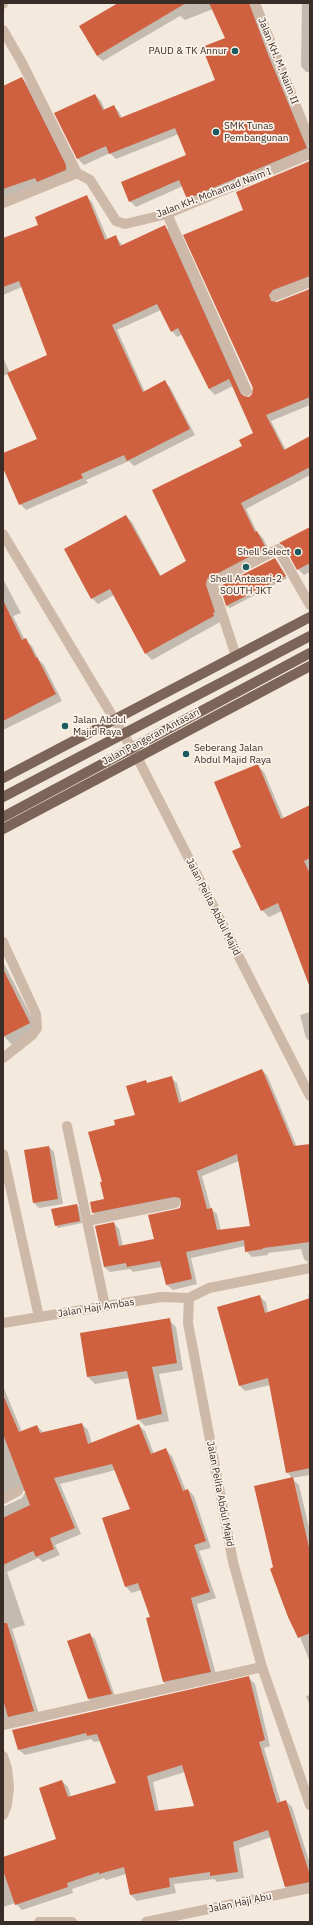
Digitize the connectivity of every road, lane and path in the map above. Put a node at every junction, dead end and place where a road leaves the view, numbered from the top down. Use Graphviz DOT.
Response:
graph roads {
  1 [pos="255,3"];
  2 [pos="3,30"];
  3 [pos="310,141"];
  4 [pos="310,154"];
  5 [pos="77,173"];
  6 [pos="3,203"];
  7 [pos="167,214"];
  8 [pos="310,282"];
  9 [pos="275,296"];
  10 [pos="247,391"];
  11 [pos="4,536"];
  12 [pos="310,605"];
  13 [pos="310,617"];
  14 [pos="310,636"];
  15 [pos="310,653"];
  16 [pos="236,656"];
  17 [pos="310,666"];
  18 [pos="114,719"];
  19 [pos="137,757"];
  20 [pos="3,778"];
  21 [pos="3,797"];
  22 [pos="3,816"];
  23 [pos="3,829"];
  24 [pos="3,942"];
  25 [pos="3,1058"];
  26 [pos="310,1096"];
  27 [pos="67,1126"];
  28 [pos="3,1154"];
  29 [pos="175,1203"];
  30 [pos="87,1221"];
  31 [pos="310,1268"];
  32 [pos="189,1298"];
  33 [pos="106,1306"];
  34 [pos="39,1316"];
  35 [pos="3,1323"];
  36 [pos="18,1491"];
  37 [pos="3,1499"];
  38 [pos="262,1667"];
  39 [pos="3,1725"];
  40 [pos="3,1756"];
  41 [pos="310,1805"];
  42 [pos="3,1815"];
  43 [pos="310,1888"];
  44 [pos="39,1922"];
  45 [pos="72,1922"];
  46 [pos="146,1922"];
  1 -- 3 [label="street, Jalan KH. M. Naim II"];
  2 -- 5 [label="street"];
  4 -- 7 [label="street, Jalan KH. Mohamad Naim I"];
  5 -- 6 [label="street"];
  5 -- 7 [label="street, Jalan KH. Mohamad Naim I"];
  7 -- 10 [label="street"];
  8 -- 9 [label="street"];
  11 -- 18 [label="street"];
  12 -- 16 [label="street"];
  13 -- 16 [label="main road"];
  14 -- 21 [label="main road, bridge"];
  15 -- 22 [label="main road, bridge"];
  16 -- 18 [label="main road"];
  17 -- 19 [label="main road, Jalan Pangeran Antasari"];
  18 -- 19 [label="street, Jalan Pelita Abdul Majid"];
  18 -- 20 [label="main road"];
  19 -- 23 [label="main road, Jalan Pangeran Antasari"];
  19 -- 26 [label="street, Jalan Pelita Abdul Majid"];
  24 -- 25 [label="street"];
  27 -- 30 [label="street"];
  28 -- 34 [label="street"];
  29 -- 30 [label="street"];
  30 -- 33 [label="street"];
  31 -- 32 [label="street"];
  32 -- 33 [label="street, Jalan Haji Ambas"];
  32 -- 38 [label="street, Jalan Pelita Abdul Majid"];
  33 -- 34 [label="street, Jalan Haji Ambas"];
  34 -- 35 [label="street, Jalan Haji Ambas"];
  36 -- 37 [label="street"];
  38 -- 39 [label="street"];
  38 -- 41 [label="street, Jalan Pelita Abdul Majid"];
  40 -- 42 [label="street"];
  43 -- 46 [label="street, Jalan Haji Abu"];
  44 -- 45 [label="street"];
}
